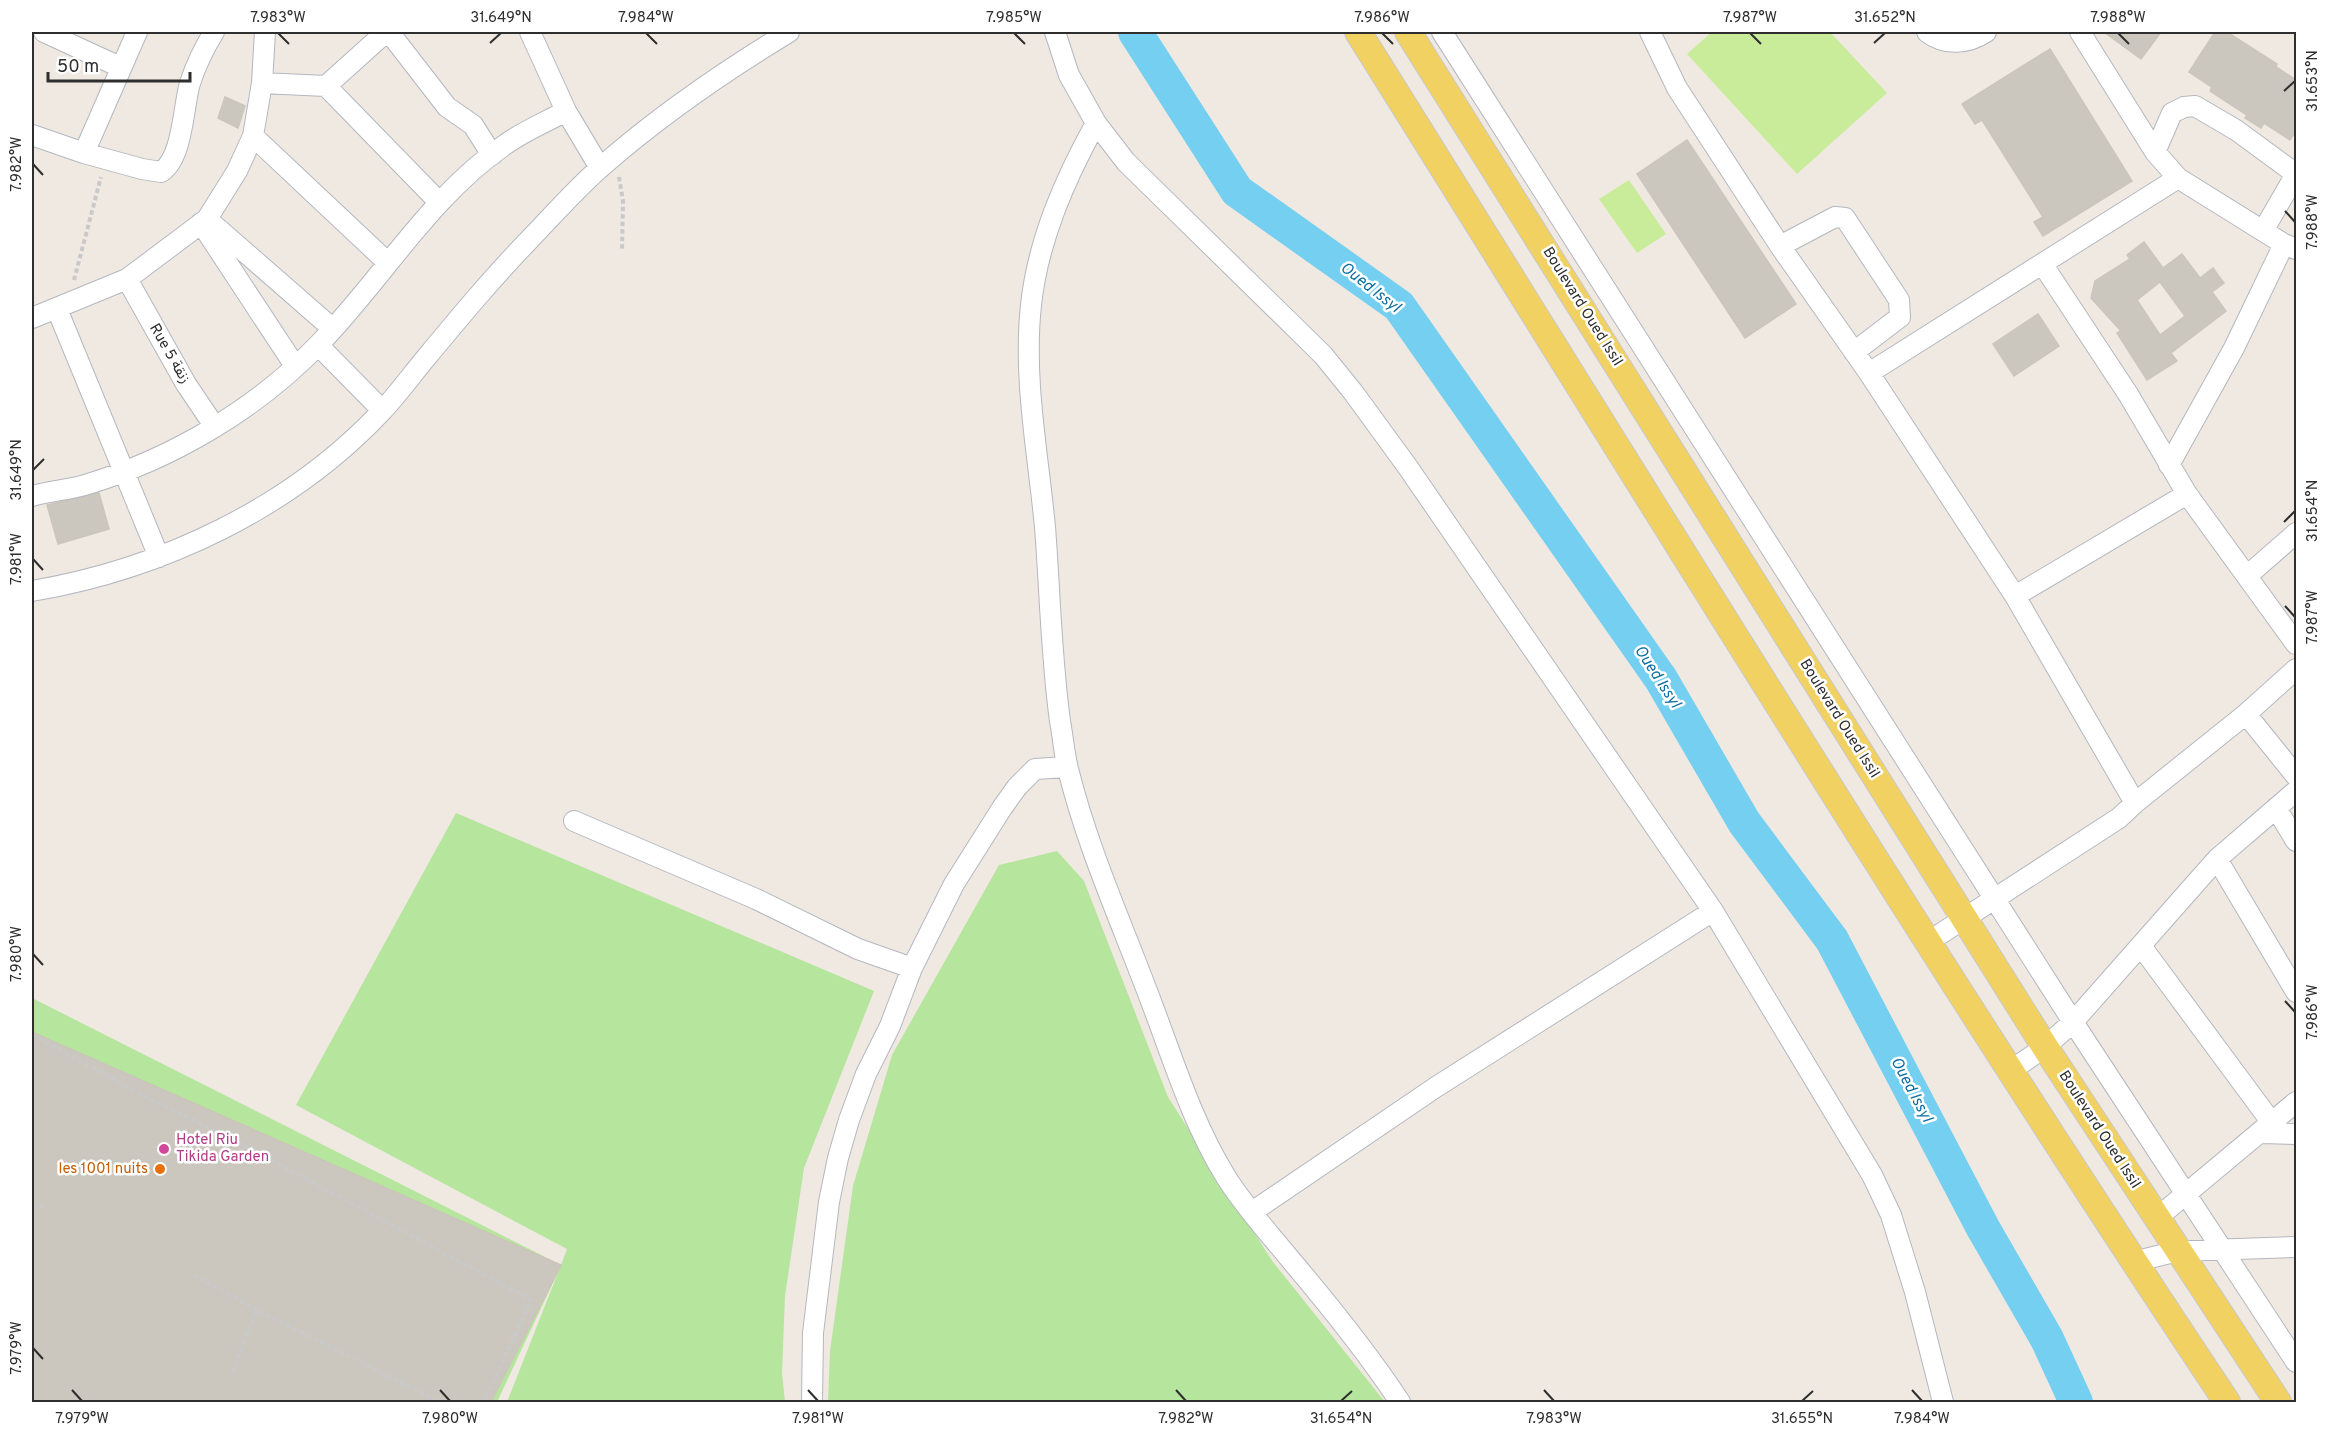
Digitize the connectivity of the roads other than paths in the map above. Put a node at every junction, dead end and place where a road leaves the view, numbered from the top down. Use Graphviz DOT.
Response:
graph roads {
  1 [pos="44,32"];
  2 [pos="137,32"];
  3 [pos="214,32"];
  4 [pos="265,32"];
  5 [pos="387,32"];
  6 [pos="530,32"];
  7 [pos="789,32"];
  8 [pos="1056,32"];
  9 [pos="1358,32"];
  10 [pos="1408,32"];
  11 [pos="1442,32"];
  12 [pos="1650,32"];
  13 [pos="1927,32"];
  14 [pos="1986,32"];
  15 [pos="2080,32"];
  16 [pos="120,67"];
  17 [pos="262,83"];
  18 [pos="326,86"];
  19 [pos="566,111"];
  20 [pos="1096,123"];
  21 [pos="32,135"];
  22 [pos="253,136"];
  23 [pos="2155,152"];
  24 [pos="84,153"];
  25 [pos="492,155"];
  26 [pos="607,162"];
  27 [pos="2295,169"];
  28 [pos="2178,178"];
  29 [pos="439,202"];
  30 [pos="204,221"];
  31 [pos="2263,231"];
  32 [pos="1780,246"];
  33 [pos="2290,246"];
  34 [pos="387,262"];
  35 [pos="2043,265"];
  36 [pos="127,279"];
  37 [pos="62,307"];
  38 [pos="32,318"];
  39 [pos="333,329"];
  40 [pos="318,345"];
  41 [pos="1854,352"];
  42 [pos="295,366"];
  43 [pos="1869,373"];
  44 [pos="382,410"];
  45 [pos="215,427"];
  46 [pos="2169,465"];
  47 [pos="124,472"];
  48 [pos="2187,494"];
  49 [pos="32,495"];
  50 [pos="2296,533"];
  51 [pos="159,556"];
  52 [pos="2247,576"];
  53 [pos="32,585"];
  54 [pos="2015,596"];
  55 [pos="2296,644"];
  56 [pos="2296,669"];
  57 [pos="2246,714"];
  58 [pos="1067,766"];
  59 [pos="2296,776"];
  60 [pos="2296,791"];
  61 [pos="2135,803"];
  62 [pos="2276,808"];
  63 [pos="574,821"];
  64 [pos="2296,841"];
  65 [pos="2217,859"];
  66 [pos="1994,898"];
  67 [pos="1713,912"];
  68 [pos="1964,919"];
  69 [pos="1928,942"];
  70 [pos="2141,946"];
  71 [pos="912,968"];
  72 [pos="2296,992"];
  73 [pos="2073,1022"];
  74 [pos="2045,1047"];
  75 [pos="2010,1071"];
  76 [pos="2296,1102"];
  77 [pos="2266,1128"];
  78 [pos="2296,1134"];
  79 [pos="2186,1195"];
  80 [pos="1252,1212"];
  81 [pos="2157,1218"];
  82 [pos="2296,1248"];
  83 [pos="2222,1249"];
  84 [pos="2178,1251"];
  85 [pos="2133,1262"];
  86 [pos="2296,1362"];
  87 [pos="812,1402"];
  88 [pos="1400,1402"];
  89 [pos="1943,1402"];
  90 [pos="2227,1402"];
  91 [pos="2278,1402"];
  1 -- 16 [label="street"];
  2 -- 16 [label="street"];
  3 -- 24 [label="street"];
  4 -- 17 [label="street"];
  5 -- 18 [label="street"];
  5 -- 25 [label="street"];
  6 -- 19 [label="street"];
  7 -- 26 [label="street"];
  8 -- 20 [label="street"];
  9 -- 69 [label="main road"];
  10 -- 68 [label="main road, Boulevard Oued Issil"];
  11 -- 66 [label="street"];
  12 -- 32 [label="street"];
  13 -- 14 [label="street"];
  15 -- 23 [label="street"];
  16 -- 24 [label="street"];
  17 -- 18 [label="street"];
  17 -- 22 [label="street"];
  18 -- 29 [label="street"];
  19 -- 25 [label="street"];
  19 -- 26 [label="street"];
  20 -- 58 [label="street"];
  20 -- 67 [label="street"];
  21 -- 24 [label="street"];
  22 -- 30 [label="street"];
  22 -- 34 [label="street"];
  23 -- 27 [label="street"];
  23 -- 28 [label="street"];
  25 -- 29 [label="street"];
  26 -- 44 [label="street"];
  27 -- 31 [label="street"];
  28 -- 31 [label="street"];
  28 -- 35 [label="street"];
  29 -- 34 [label="street"];
  30 -- 36 [label="street"];
  30 -- 39 [label="street"];
  30 -- 42 [label="street"];
  31 -- 33 [label="street"];
  32 -- 41 [label="street"];
  32 -- 41 [label="street"];
  33 -- 46 [label="street"];
  34 -- 39 [label="street"];
  35 -- 43 [label="street"];
  35 -- 46 [label="street"];
  36 -- 37 [label="street"];
  36 -- 45 [label="street, Rue 5 زنقة"];
  37 -- 38 [label="street"];
  37 -- 47 [label="street"];
  39 -- 40 [label="street"];
  40 -- 42 [label="street"];
  40 -- 44 [label="street"];
  41 -- 43 [label="street"];
  42 -- 45 [label="street"];
  43 -- 54 [label="street"];
  44 -- 51 [label="street"];
  45 -- 47 [label="street"];
  46 -- 48 [label="street"];
  47 -- 49 [label="street"];
  47 -- 51 [label="street"];
  48 -- 52 [label="street"];
  48 -- 54 [label="street"];
  50 -- 52 [label="street"];
  51 -- 53 [label="street"];
  52 -- 55 [label="street"];
  54 -- 61 [label="street"];
  56 -- 57 [label="street"];
  57 -- 59 [label="street"];
  57 -- 61 [label="street"];
  58 -- 71 [label="street"];
  58 -- 80 [label="street"];
  60 -- 62 [label="street"];
  61 -- 66 [label="street"];
  62 -- 64 [label="street"];
  62 -- 65 [label="street"];
  63 -- 71 [label="street"];
  65 -- 70 [label="street"];
  65 -- 72 [label="street"];
  66 -- 68 [label="street"];
  66 -- 73 [label="street"];
  67 -- 80 [label="street"];
  67 -- 89 [label="street"];
  68 -- 69 [label="street"];
  68 -- 74 [label="main road, Boulevard Oued Issil"];
  69 -- 75 [label="main road"];
  70 -- 73 [label="street"];
  70 -- 77 [label="street"];
  71 -- 87 [label="street"];
  73 -- 74 [label="street"];
  73 -- 79 [label="street"];
  74 -- 75 [label="street"];
  74 -- 81 [label="main road, Boulevard Oued Issil"];
  75 -- 85 [label="main road"];
  76 -- 77 [label="street"];
  77 -- 78 [label="street"];
  77 -- 79 [label="street"];
  79 -- 81 [label="street"];
  79 -- 83 [label="street"];
  80 -- 88 [label="street"];
  81 -- 84 [label="main road, Boulevard Oued Issil"];
  82 -- 83 [label="street"];
  83 -- 84 [label="street"];
  83 -- 86 [label="street"];
  84 -- 85 [label="street"];
  84 -- 91 [label="main road, Boulevard Oued Issil"];
  85 -- 90 [label="main road"];
}
